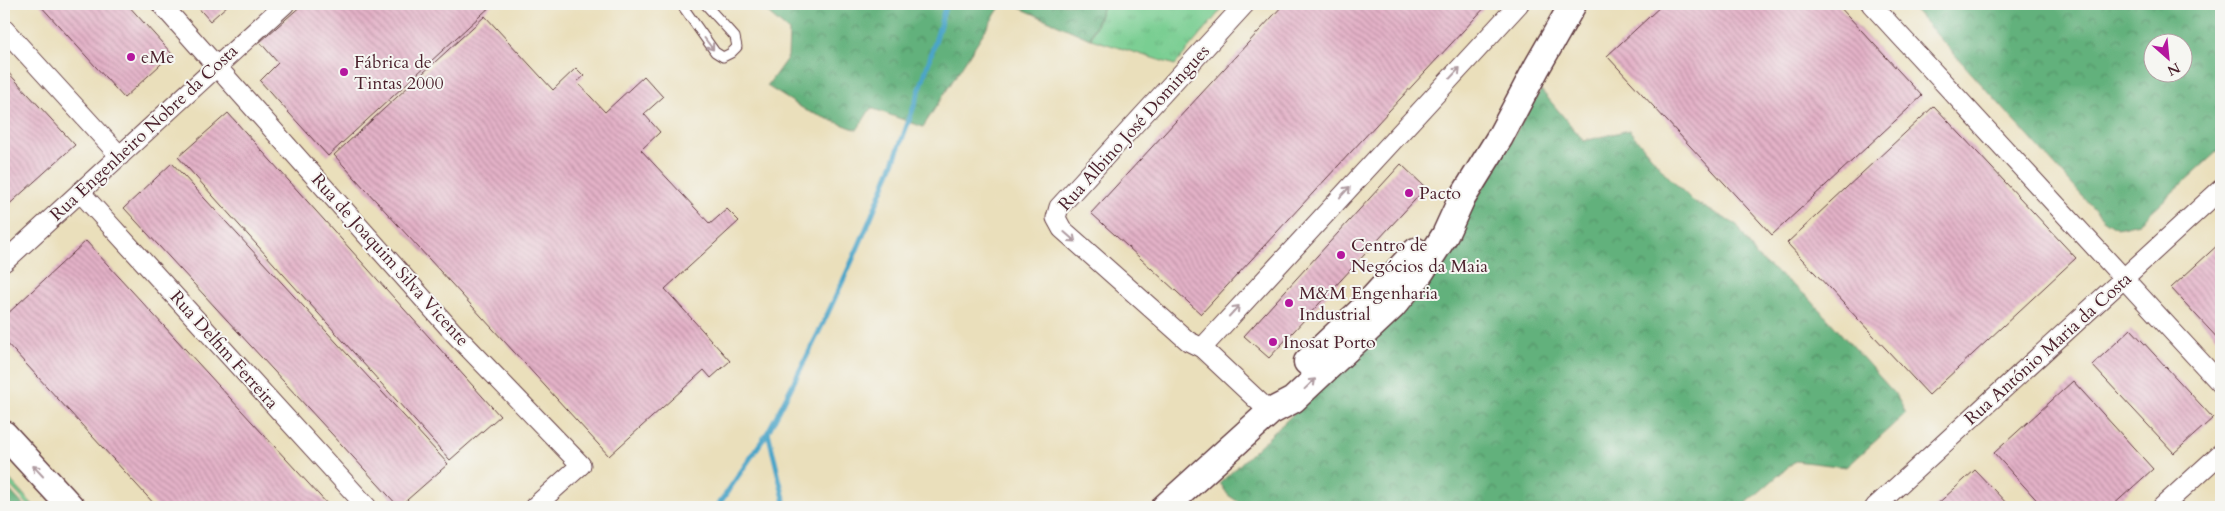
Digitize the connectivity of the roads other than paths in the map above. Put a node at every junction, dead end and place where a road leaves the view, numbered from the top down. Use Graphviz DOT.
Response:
graph roads {
  1 [pos="161,4"];
  2 [pos="285,4"];
  3 [pos="681,4"];
  4 [pos="705,4"];
  5 [pos="1245,4"];
  6 [pos="1519,4"];
  7 [pos="1573,4"];
  8 [pos="1871,4"];
  9 [pos="4,29"];
  10 [pos="218,66"];
  11 [pos="120,156"];
  12 [pos="2221,189"];
  13 [pos="80,192"];
  14 [pos="4,262"];
  15 [pos="2125,278"];
  16 [pos="1202,348"];
  17 [pos="2221,384"];
  18 [pos="1270,412"];
  19 [pos="4,434"];
  20 [pos="2221,453"];
  21 [pos="4,460"];
  22 [pos="47,507"];
  23 [pos="71,507"];
  24 [pos="367,507"];
  25 [pos="534,507"];
  26 [pos="1165,507"];
  27 [pos="1874,507"];
  28 [pos="2162,507"];
  1 -- 10 [label="street, Rua de Joaquim Silva Vicente"];
  2 -- 10 [label="street, Rua Engenheiro Nobre da Costa"];
  3 -- 4 [label="lane, one-way"];
  5 -- 16 [label="street, Rua Albino José Domingues, one-way"];
  16 -- 6 [label="street, one-way"];
  7 -- 18 [label="main road"];
  8 -- 15 [label="street"];
  9 -- 11 [label="street"];
  10 -- 11 [label="street, Rua Engenheiro Nobre da Costa"];
  10 -- 25 [label="street, Rua de Joaquim Silva Vicente"];
  11 -- 13 [label="street, Rua Engenheiro Nobre da Costa"];
  12 -- 15 [label="street, Rua António Maria da Costa"];
  13 -- 14 [label="street, Rua Engenheiro Nobre da Costa"];
  13 -- 24 [label="street, Rua Delfim Ferreira"];
  15 -- 17 [label="street"];
  15 -- 27 [label="street, Rua António Maria da Costa"];
  16 -- 18 [label="street, Rua Albino José Domingues"];
  18 -- 26 [label="main road"];
  23 -- 19 [label="main road, one-way"];
  20 -- 28 [label="street"];
  21 -- 22 [label="main road"];
}
